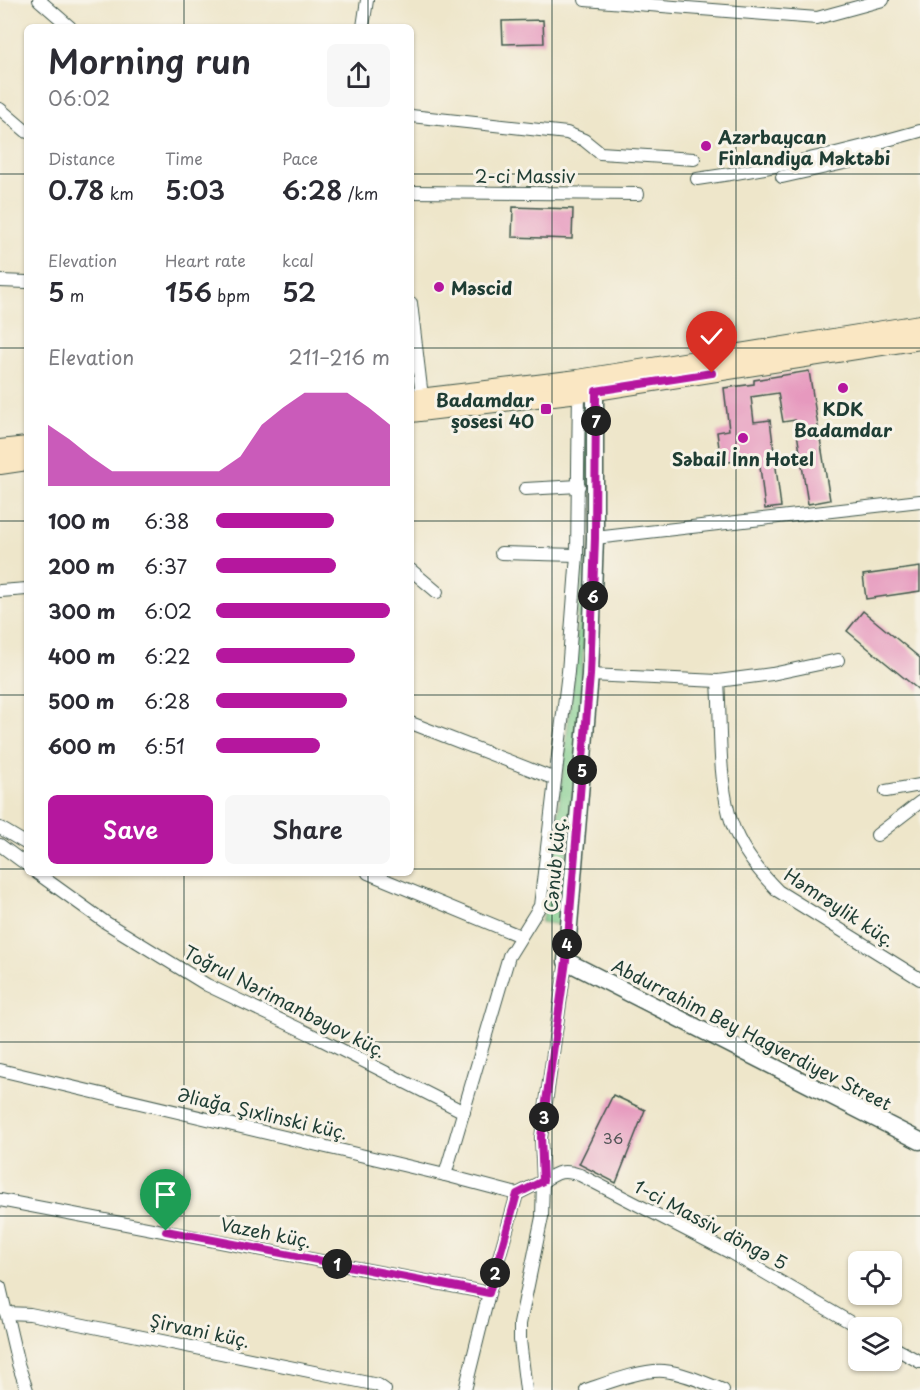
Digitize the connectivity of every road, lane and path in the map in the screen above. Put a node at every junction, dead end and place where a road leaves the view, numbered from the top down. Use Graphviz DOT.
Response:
graph roads {
  1 [pos="39,0"];
  2 [pos="367,0"];
  3 [pos="585,0"];
  4 [pos="883,0"];
  5 [pos="67,24"];
  6 [pos="363,24"];
  7 [pos="0,109"];
  8 [pos="414,116"];
  9 [pos="24,129"];
  10 [pos="920,131"];
  11 [pos="880,142"];
  12 [pos="694,159"];
  13 [pos="782,177"];
  14 [pos="697,179"];
  15 [pos="414,192"];
  16 [pos="638,194"];
  17 [pos="0,281"];
  18 [pos="24,282"];
  19 [pos="920,324"];
  20 [pos="920,340"];
  21 [pos="414,350"];
  22 [pos="587,385"];
  23 [pos="417,398"];
  24 [pos="414,413"];
  25 [pos="24,446"];
  26 [pos="0,449"];
  27 [pos="24,461"];
  28 [pos="0,465"];
  29 [pos="579,486"];
  30 [pos="525,489"];
  31 [pos="920,501"];
  32 [pos="595,538"];
  33 [pos="501,553"];
  34 [pos="577,555"];
  35 [pos="414,573"];
  36 [pos="24,589"];
  37 [pos="0,591"];
  38 [pos="437,592"];
  39 [pos="838,660"];
  40 [pos="590,675"];
  41 [pos="718,681"];
  42 [pos="414,724"];
  43 [pos="555,779"];
  44 [pos="920,785"];
  45 [pos="886,791"];
  46 [pos="920,802"];
  47 [pos="0,828"];
  48 [pos="878,835"];
  49 [pos="24,842"];
  50 [pos="0,845"];
  51 [pos="24,863"];
  52 [pos="42,876"];
  53 [pos="375,876"];
  54 [pos="519,936"];
  55 [pos="566,961"];
  56 [pos="920,979"];
  57 [pos="0,1070"];
  58 [pos="464,1112"];
  59 [pos="920,1141"];
  60 [pos="445,1175"];
  61 [pos="543,1181"];
  62 [pos="517,1194"];
  63 [pos="0,1200"];
  64 [pos="0,1287"];
  65 [pos="489,1293"];
  66 [pos="6,1313"];
  67 [pos="848,1321"];
  68 [pos="902,1352"];
  69 [pos="920,1362"];
  70 [pos="27,1390"];
  71 [pos="385,1390"];
  72 [pos="465,1390"];
  73 [pos="526,1390"];
  74 [pos="586,1390"];
  75 [pos="723,1390"];
  1 -- 5 [label="street"];
  2 -- 6 [label="street"];
  3 -- 4 [label="street"];
  7 -- 9 [label="street"];
  8 -- 12 [label="street"];
  10 -- 11 [label="street"];
  11 -- 13 [label="street"];
  11 -- 14 [label="street"];
  15 -- 16 [label="street, 2-ci Massiv"];
  17 -- 18 [label="street"];
  19 -- 22 [label="main road"];
  20 -- 22 [label="main road"];
  21 -- 23 [label="street"];
  22 -- 23 [label="main road"];
  22 -- 24 [label="main road"];
  22 -- 29 [label="street, Cənub küç."];
  22 -- 32 [label="street, Cənub küç."];
  25 -- 26 [label="main road"];
  27 -- 28 [label="main road"];
  29 -- 30 [label="street"];
  29 -- 34 [label="street, Cənub küç."];
  31 -- 32 [label="street"];
  32 -- 40 [label="street, Cənub küç."];
  33 -- 34 [label="street"];
  34 -- 43 [label="street, Cənub küç."];
  35 -- 38 [label="street"];
  36 -- 37 [label="street"];
  39 -- 41 [label="street"];
  40 -- 41 [label="street"];
  40 -- 55 [label="street, Cənub küç."];
  41 -- 56 [label="street, Həmrəylik küç."];
  42 -- 43 [label="street"];
  43 -- 54 [label="street, Cənub küç."];
  44 -- 45 [label="street"];
  46 -- 48 [label="street"];
  47 -- 49 [label="street"];
  50 -- 51 [label="street"];
  52 -- 58 [label="street, Toğrul Nərimanbəyov küç."];
  53 -- 54 [label="street"];
  54 -- 58 [label="street, Cənub küç."];
  55 -- 59 [label="street, Abdurrahim Bey Hagverdiyev Street"];
  55 -- 61 [label="street, Cənub küç."];
  57 -- 60 [label="street, Əliağa Şıxlinski küç."];
  58 -- 60 [label="street, Cənub küç."];
  60 -- 62 [label="street, Əliağa Şıxlinski küç."];
  61 -- 62 [label="street"];
  61 -- 67 [label="street, 1-ci Massiv döngə 5"];
  61 -- 73 [label="street, Cənub küç."];
  62 -- 65 [label="street"];
  63 -- 65 [label="street, Vazeh küç."];
  64 -- 66 [label="street"];
  65 -- 72 [label="street"];
  66 -- 70 [label="street"];
  66 -- 71 [label="street, Şirvani küç."];
  68 -- 69 [label="street"];
  74 -- 75 [label="street"];
}
